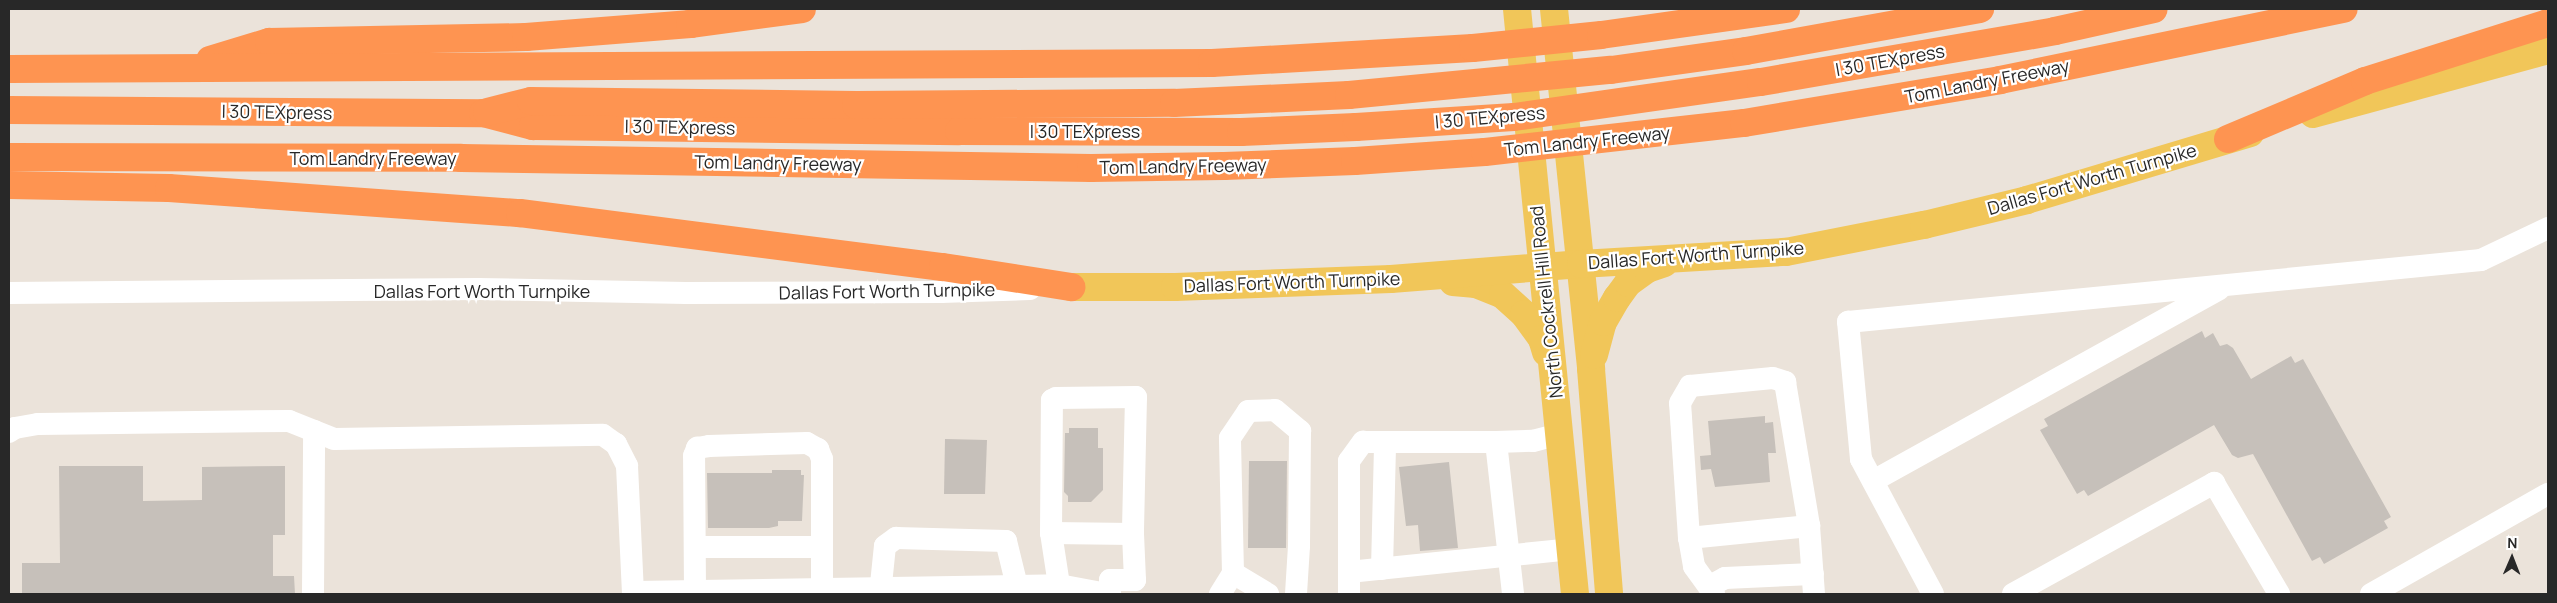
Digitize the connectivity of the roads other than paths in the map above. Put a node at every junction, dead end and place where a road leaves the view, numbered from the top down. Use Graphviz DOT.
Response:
graph roads {
  1 [pos="802,9"];
  2 [pos="1786,9"];
  3 [pos="1980,9"];
  4 [pos="2154,9"];
  5 [pos="2344,9"];
  6 [pos="1554,13"];
  7 [pos="1517,14"];
  8 [pos="2548,23"];
  9 [pos="2548,50"];
  10 [pos="9,69"];
  11 [pos="184,69"];
  12 [pos="9,110"];
  13 [pos="483,113"];
  14 [pos="2228,139"];
  15 [pos="9,157"];
  16 [pos="9,186"];
  17 [pos="2548,228"];
  18 [pos="1675,258"];
  19 [pos="1581,264"];
  20 [pos="1542,267"];
  21 [pos="1407,277"];
  22 [pos="2226,285"];
  23 [pos="1071,287"];
  24 [pos="9,293"];
  25 [pos="1591,368"];
  26 [pos="1554,375"];
  27 [pos="314,431"];
  28 [pos="9,432"];
  29 [pos="1559,434"];
  30 [pos="1385,442"];
  31 [pos="1496,442"];
  32 [pos="1873,481"];
  33 [pos="2548,494"];
  34 [pos="1809,526"];
  35 [pos="1051,533"];
  36 [pos="1133,534"];
  37 [pos="1689,538"];
  38 [pos="695,547"];
  39 [pos="822,548"];
  40 [pos="1571,549"];
  41 [pos="1509,555"];
  42 [pos="1382,569"];
  43 [pos="1349,572"];
  44 [pos="1232,573"];
  45 [pos="1814,584"];
  46 [pos="1060,585"];
  47 [pos="1017,586"];
  48 [pos="822,589"];
  49 [pos="1712,590"];
  50 [pos="695,591"];
  51 [pos="880,591"];
  52 [pos="737,592"];
  53 [pos="634,593"];
  54 [pos="313,594"];
  55 [pos="1108,594"];
  56 [pos="1220,594"];
  57 [pos="1268,594"];
  58 [pos="1296,594"];
  59 [pos="1349,594"];
  60 [pos="1513,594"];
  61 [pos="1575,594"];
  62 [pos="1609,594"];
  63 [pos="1933,594"];
  64 [pos="2013,594"];
  65 [pos="2279,594"];
  66 [pos="2371,594"];
  1 -- 11 [label="highway"];
  2 -- 11 [label="highway"];
  3 -- 13 [label="highway"];
  4 -- 13 [label="highway, I 30 TEXpress"];
  5 -- 15 [label="highway, Tom Landry Freeway"];
  6 -- 19 [label="main road, North Cockrell Hill Road"];
  7 -- 20 [label="main road, North Cockrell Hill Road"];
  8 -- 14 [label="highway"];
  9 -- 14 [label="main road, Dallas Fort Worth Turnpike"];
  10 -- 11 [label="highway"];
  12 -- 13 [label="highway, I 30 TEXpress"];
  14 -- 18 [label="main road, Dallas Fort Worth Turnpike"];
  16 -- 23 [label="highway"];
  17 -- 22 [label="street"];
  18 -- 19 [label="main road, Dallas Fort Worth Turnpike"];
  18 -- 25 [label="main road"];
  19 -- 20 [label="main road, Dallas Fort Worth Turnpike"];
  19 -- 25 [label="main road, North Cockrell Hill Road"];
  20 -- 21 [label="main road, Dallas Fort Worth Turnpike"];
  20 -- 26 [label="main road, North Cockrell Hill Road"];
  21 -- 23 [label="main road, Dallas Fort Worth Turnpike"];
  21 -- 26 [label="main road"];
  22 -- 32 [label="street"];
  22 -- 32 [label="street"];
  23 -- 24 [label="street, Dallas Fort Worth Turnpike"];
  25 -- 62 [label="main road, North Cockrell Hill Road"];
  26 -- 29 [label="main road, North Cockrell Hill Road"];
  27 -- 28 [label="street"];
  27 -- 53 [label="street"];
  27 -- 54 [label="street"];
  29 -- 31 [label="street"];
  29 -- 40 [label="main road, North Cockrell Hill Road"];
  30 -- 31 [label="street"];
  30 -- 42 [label="street"];
  30 -- 43 [label="street"];
  31 -- 41 [label="street"];
  32 -- 63 [label="street"];
  33 -- 66 [label="street"];
  34 -- 37 [label="street"];
  34 -- 37 [label="street"];
  34 -- 45 [label="street"];
  35 -- 36 [label="street"];
  35 -- 36 [label="street"];
  35 -- 46 [label="street"];
  36 -- 55 [label="street"];
  37 -- 49 [label="street"];
  38 -- 39 [label="street"];
  38 -- 39 [label="street"];
  38 -- 50 [label="street"];
  39 -- 48 [label="street"];
  40 -- 41 [label="street"];
  40 -- 61 [label="main road, North Cockrell Hill Road"];
  41 -- 42 [label="street"];
  41 -- 60 [label="street"];
  42 -- 43 [label="street"];
  43 -- 59 [label="street"];
  44 -- 56 [label="street"];
  44 -- 57 [label="street"];
  44 -- 58 [label="street"];
  45 -- 49 [label="street"];
  46 -- 47 [label="street"];
  46 -- 55 [label="street"];
  47 -- 51 [label="street"];
  47 -- 51 [label="street"];
  48 -- 51 [label="street"];
  48 -- 52 [label="street"];
  50 -- 52 [label="street"];
  50 -- 53 [label="street"];
  64 -- 65 [label="street"];
}
